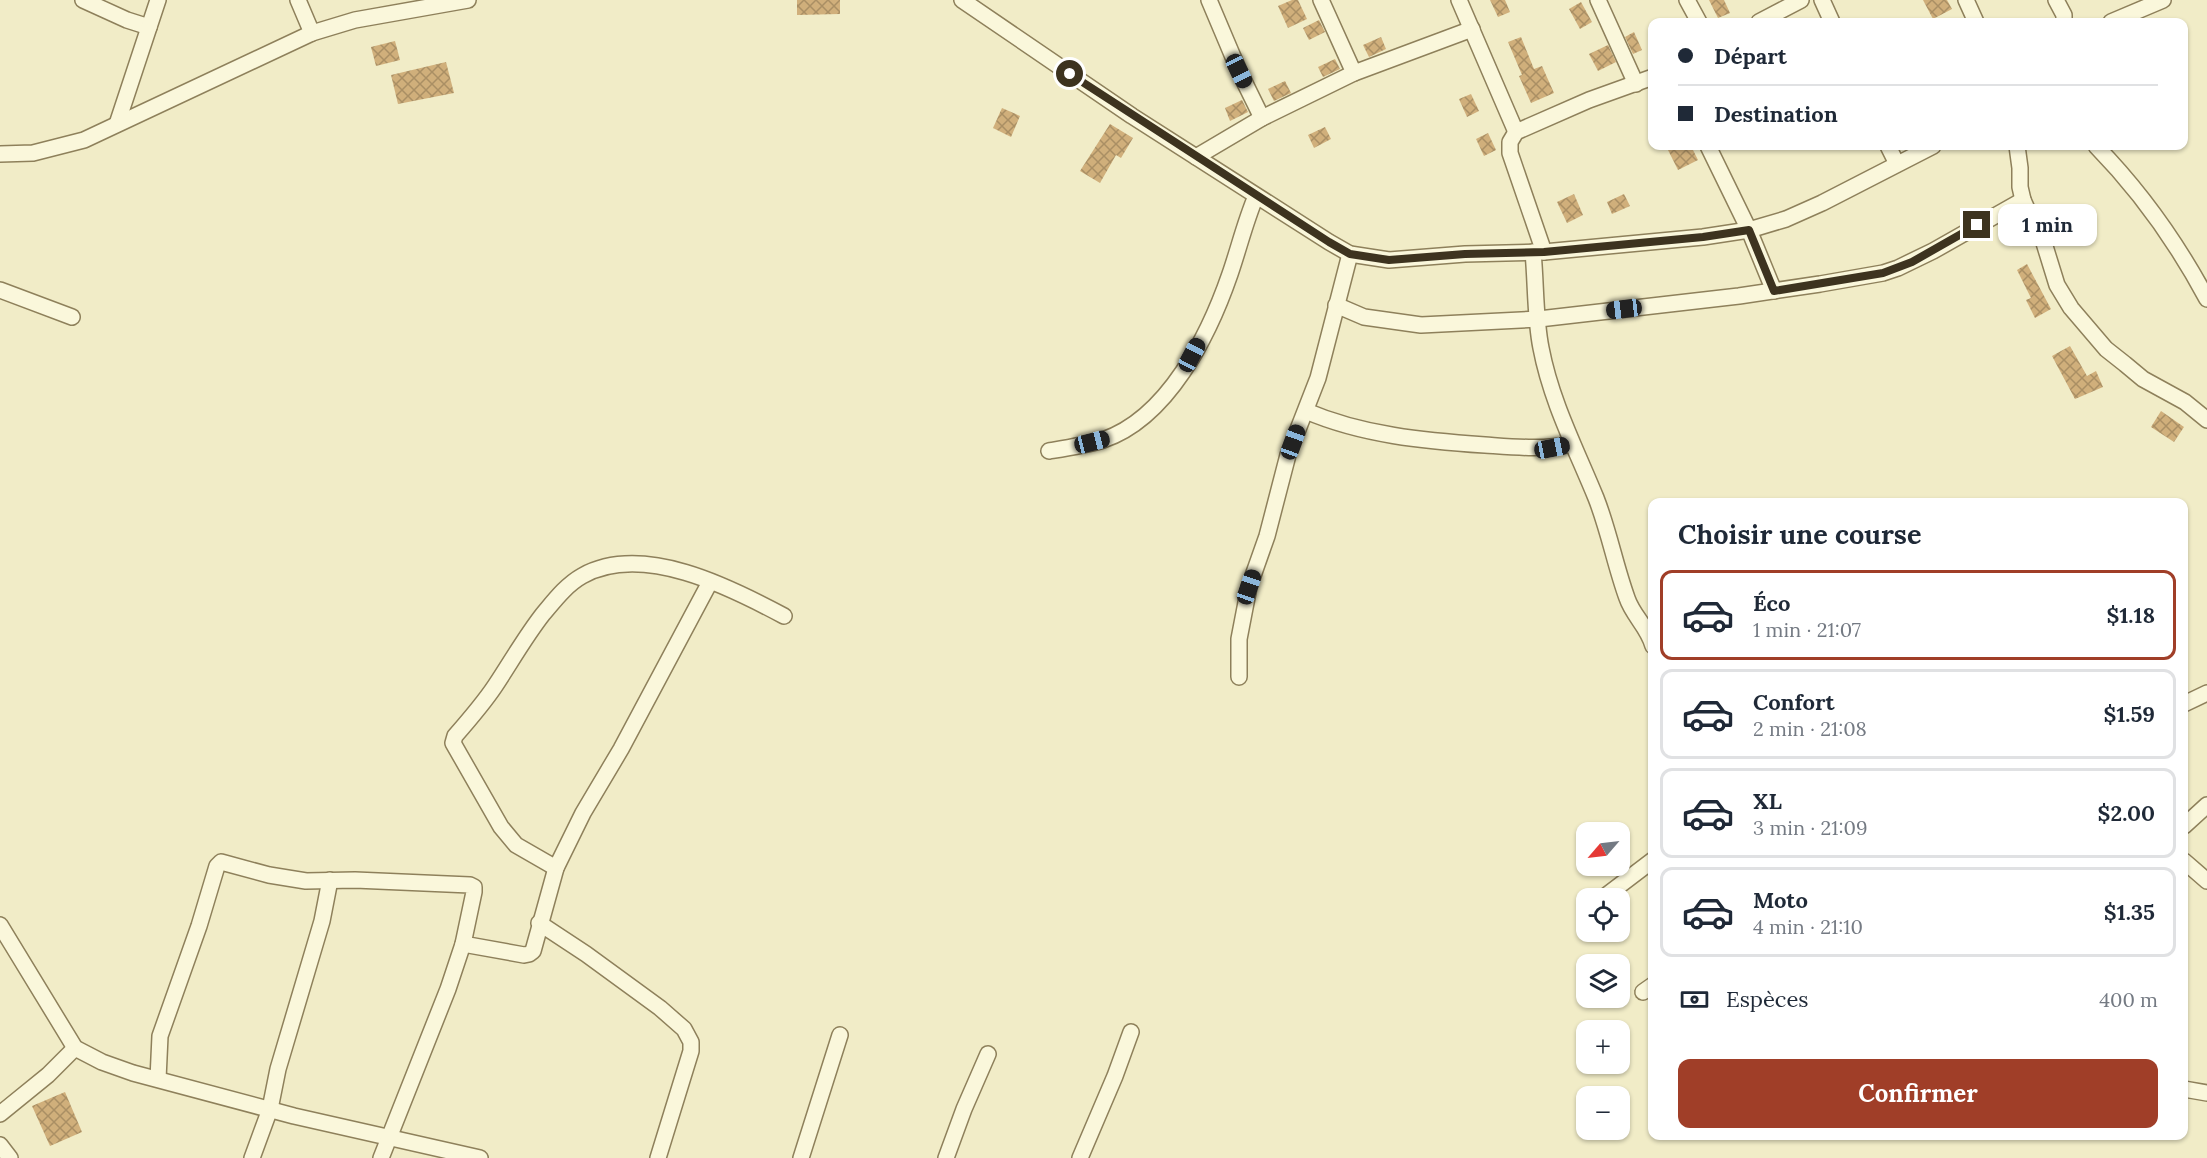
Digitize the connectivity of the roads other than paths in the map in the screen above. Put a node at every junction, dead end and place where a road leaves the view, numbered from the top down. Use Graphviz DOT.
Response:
graph roads {
  1 [pos="84,0"];
  2 [pos="158,0"];
  3 [pos="298,0"];
  4 [pos="468,0"];
  5 [pos="963,0"];
  6 [pos="1209,0"];
  7 [pos="1321,0"];
  8 [pos="1459,0"];
  9 [pos="1598,0"];
  10 [pos="1687,0"];
  11 [pos="1801,0"];
  12 [pos="1822,0"];
  13 [pos="1966,0"];
  14 [pos="2056,0"];
  15 [pos="2163,0"];
  16 [pos="431,3"];
  17 [pos="1697,18"];
  18 [pos="1767,18"];
  19 [pos="1830,18"];
  20 [pos="1975,18"];
  21 [pos="2064,18"];
  22 [pos="2121,18"];
  23 [pos="149,27"];
  24 [pos="1472,29"];
  25 [pos="312,33"];
  26 [pos="1354,73"];
  27 [pos="1648,79"];
  28 [pos="1636,84"];
  29 [pos="1262,118"];
  30 [pos="117,124"];
  31 [pos="1516,132"];
  32 [pos="1710,150"];
  33 [pos="1890,150"];
  34 [pos="1926,150"];
  35 [pos="2018,150"];
  36 [pos="2100,150"];
  37 [pos="0,154"];
  38 [pos="1196,157"];
  39 [pos="1897,164"];
  40 [pos="1256,196"];
  41 [pos="2024,200"];
  42 [pos="1749,230"];
  43 [pos="1539,252"];
  44 [pos="1350,254"];
  45 [pos="0,290"];
  46 [pos="1774,291"];
  47 [pos="2207,299"];
  48 [pos="1336,305"];
  49 [pos="72,317"];
  50 [pos="1539,319"];
  51 [pos="1306,411"];
  52 [pos="2207,420"];
  53 [pos="1572,444"];
  54 [pos="1049,451"];
  55 [pos="710,582"];
  56 [pos="784,616"];
  57 [pos="1648,631"];
  58 [pos="1239,677"];
  59 [pos="2207,693"];
  60 [pos="2188,702"];
  61 [pos="2207,805"];
  62 [pos="2188,822"];
  63 [pos="1648,864"];
  64 [pos="2188,864"];
  65 [pos="556,868"];
  66 [pos="330,880"];
  67 [pos="2207,881"];
  68 [pos="1616,888"];
  69 [pos="539,923"];
  70 [pos="0,925"];
  71 [pos="463,944"];
  72 [pos="1131,1032"];
  73 [pos="840,1035"];
  74 [pos="75,1048"];
  75 [pos="988,1054"];
  76 [pos="158,1079"];
  77 [pos="2188,1090"];
  78 [pos="2207,1093"];
  79 [pos="270,1109"];
  80 [pos="0,1114"];
  81 [pos="390,1137"];
  82 [pos="0,1145"];
  83 [pos="10,1158"];
  84 [pos="252,1158"];
  85 [pos="381,1158"];
  86 [pos="480,1158"];
  87 [pos="658,1158"];
  88 [pos="801,1158"];
  89 [pos="946,1158"];
  90 [pos="1080,1158"];
  1 -- 23 [label="street"];
  2 -- 23 [label="street"];
  3 -- 25 [label="street"];
  4 -- 16 [label="street"];
  5 -- 38 [label="street"];
  6 -- 29 [label="street"];
  7 -- 26 [label="street"];
  8 -- 24 [label="street"];
  9 -- 28 [label="street"];
  10 -- 17 [label="street"];
  11 -- 18 [label="street"];
  12 -- 19 [label="street"];
  13 -- 20 [label="street"];
  14 -- 21 [label="street"];
  15 -- 22 [label="street"];
  16 -- 25 [label="street"];
  23 -- 30 [label="street"];
  24 -- 26 [label="street"];
  24 -- 31 [label="street"];
  25 -- 30 [label="street"];
  26 -- 29 [label="street"];
  27 -- 28 [label="street"];
  28 -- 31 [label="street"];
  29 -- 38 [label="street"];
  30 -- 37 [label="street"];
  31 -- 43 [label="street"];
  32 -- 42 [label="street"];
  33 -- 39 [label="street"];
  34 -- 39 [label="street"];
  35 -- 41 [label="street"];
  36 -- 47 [label="street"];
  38 -- 40 [label="street"];
  39 -- 42 [label="street"];
  40 -- 44 [label="street"];
  40 -- 54 [label="street"];
  41 -- 46 [label="street"];
  41 -- 52 [label="street"];
  42 -- 43 [label="street"];
  42 -- 46 [label="street"];
  43 -- 44 [label="street"];
  43 -- 50 [label="street"];
  44 -- 48 [label="street"];
  45 -- 49 [label="street"];
  46 -- 50 [label="street"];
  48 -- 50 [label="street"];
  48 -- 51 [label="street"];
  50 -- 53 [label="street"];
  51 -- 53 [label="street"];
  51 -- 58 [label="street"];
  53 -- 57 [label="street"];
  55 -- 56 [label="street"];
  55 -- 65 [label="street"];
  55 -- 65 [label="street"];
  59 -- 60 [label="street"];
  61 -- 62 [label="street"];
  63 -- 68 [label="street"];
  64 -- 67 [label="street"];
  65 -- 69 [label="street"];
  66 -- 71 [label="street"];
  66 -- 76 [label="street"];
  66 -- 79 [label="street"];
  69 -- 71 [label="street"];
  69 -- 87 [label="street"];
  70 -- 74 [label="street"];
  71 -- 81 [label="street"];
  72 -- 90 [label="street"];
  73 -- 88 [label="street"];
  74 -- 76 [label="street"];
  74 -- 80 [label="street"];
  75 -- 89 [label="street"];
  76 -- 79 [label="street"];
  77 -- 78 [label="street"];
  79 -- 81 [label="street"];
  79 -- 84 [label="street"];
  81 -- 85 [label="street"];
  81 -- 86 [label="street"];
  82 -- 83 [label="street"];
}
